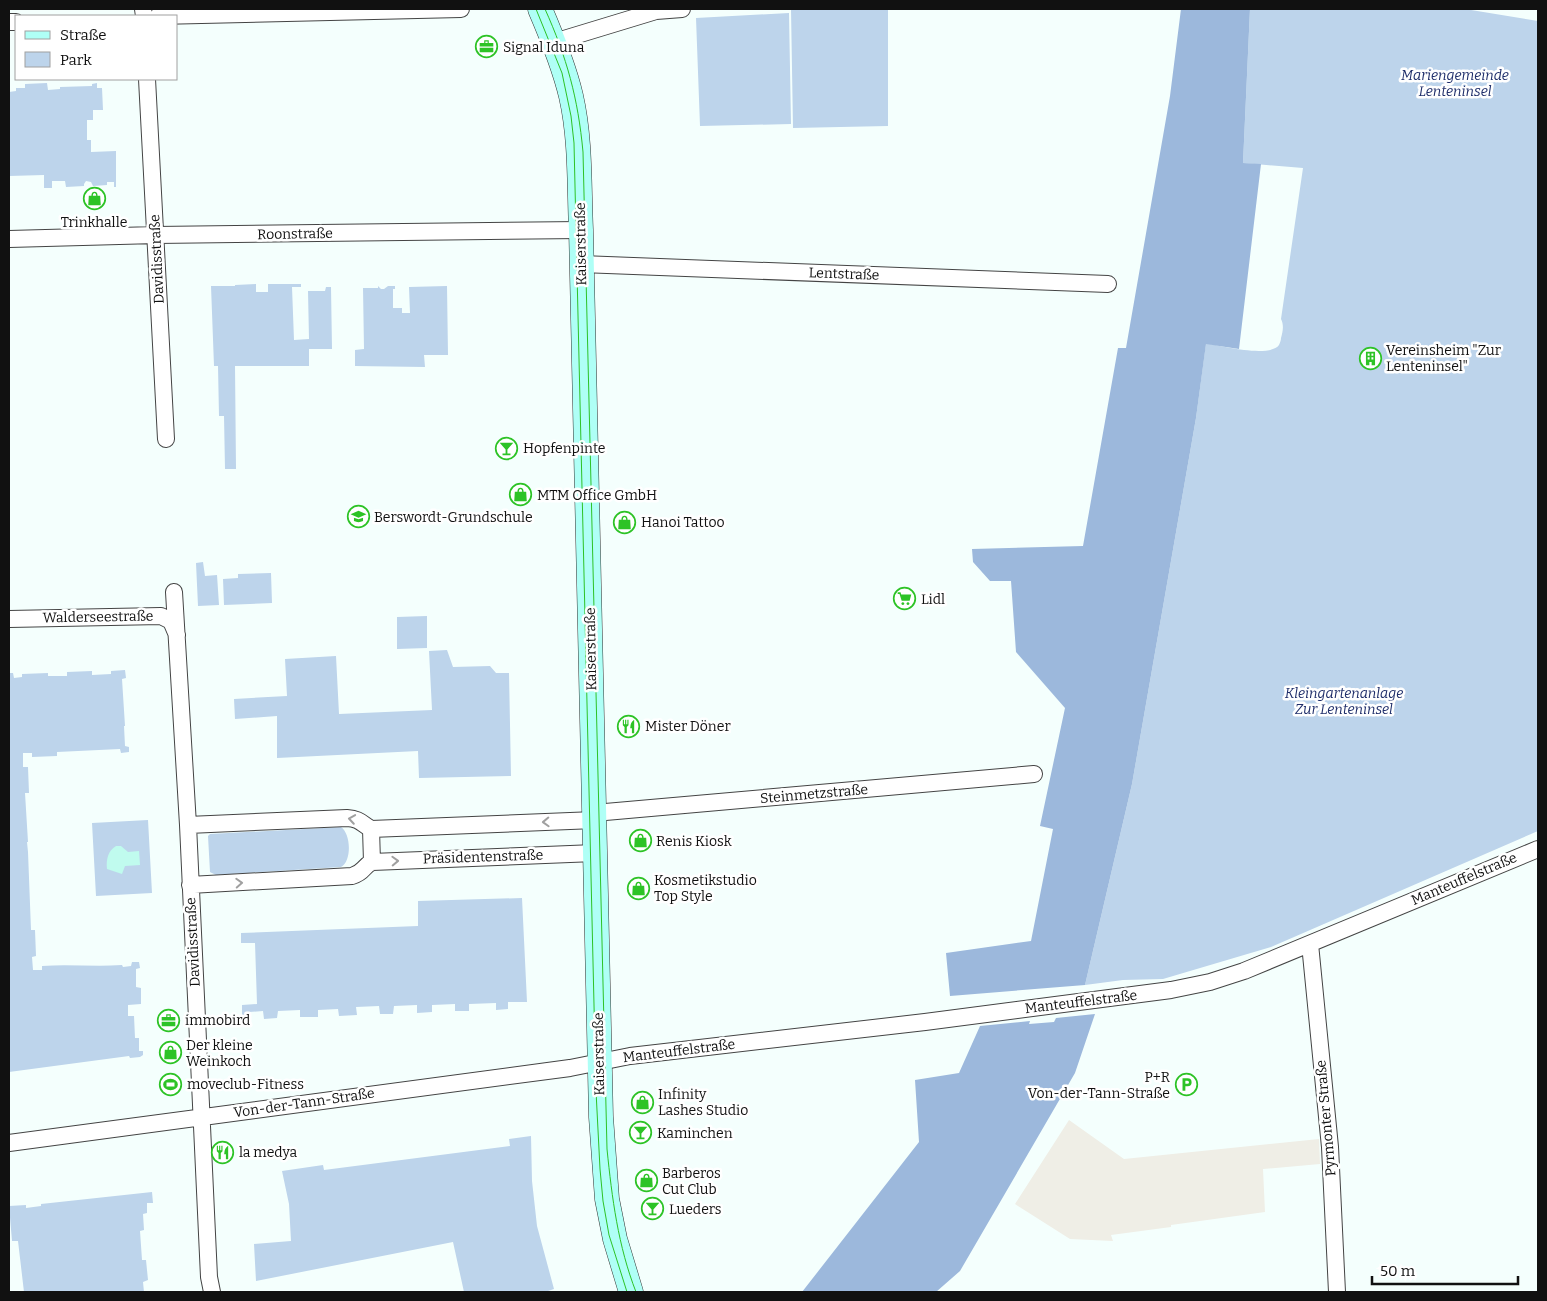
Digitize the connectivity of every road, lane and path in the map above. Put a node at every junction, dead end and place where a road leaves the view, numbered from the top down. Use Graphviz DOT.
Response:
graph roads {
  1 [pos="461,9"];
  2 [pos="540,9"];
  3 [pos="682,9"];
  4 [pos="178,16"];
  5 [pos="554,42"];
  6 [pos="147,80"];
  7 [pos="581,230"];
  8 [pos="156,236"];
  9 [pos="9,239"];
  10 [pos="581,264"];
  11 [pos="1108,284"];
  12 [pos="166,439"];
  13 [pos="174,592"];
  14 [pos="9,620"];
  15 [pos="177,635"];
  16 [pos="1034,774"];
  17 [pos="594,817"];
  18 [pos="188,825"];
  19 [pos="371,829"];
  20 [pos="1538,849"];
  21 [pos="595,853"];
  22 [pos="372,862"];
  23 [pos="190,885"];
  24 [pos="1310,944"];
  25 [pos="600,1062"];
  26 [pos="202,1117"];
  27 [pos="9,1143"];
  28 [pos="212,1292"];
  29 [pos="631,1292"];
  30 [pos="1337,1292"];
  1 -- 4 [label="street"];
  2 -- 5 [label="main road, Kaiserstraße"];
  3 -- 5 [label="street"];
  5 -- 7 [label="main road, Kaiserstraße"];
  6 -- 8 [label="street, Davidisstraße"];
  7 -- 8 [label="street, Roonstraße"];
  7 -- 10 [label="main road, Kaiserstraße"];
  8 -- 9 [label="street, Roonstraße"];
  8 -- 12 [label="street, Davidisstraße"];
  10 -- 11 [label="street, Lentstraße"];
  10 -- 17 [label="main road, Kaiserstraße"];
  13 -- 15 [label="street, Davidisstraße"];
  14 -- 15 [label="street, Walderseestraße"];
  15 -- 18 [label="street, Davidisstraße"];
  16 -- 17 [label="street, Steinmetzstraße"];
  17 -- 19 [label="street, one-way"];
  17 -- 21 [label="main road, Kaiserstraße"];
  19 -- 18 [label="street, one-way"];
  18 -- 23 [label="street, Davidisstraße"];
  19 -- 22 [label="street"];
  20 -- 24 [label="street, Manteuffelstraße"];
  22 -- 21 [label="street, Präsidentenstraße, one-way"];
  21 -- 25 [label="main road, Kaiserstraße"];
  23 -- 22 [label="street, one-way"];
  23 -- 26 [label="street, Davidisstraße"];
  24 -- 25 [label="street, Manteuffelstraße"];
  24 -- 30 [label="street, Pyrmonter Straße"];
  25 -- 26 [label="street, Von-der-Tann-Straße"];
  25 -- 29 [label="main road, Kaiserstraße"];
  26 -- 27 [label="street, Von-der-Tann-Straße"];
  26 -- 28 [label="street, Davidisstraße"];
}
